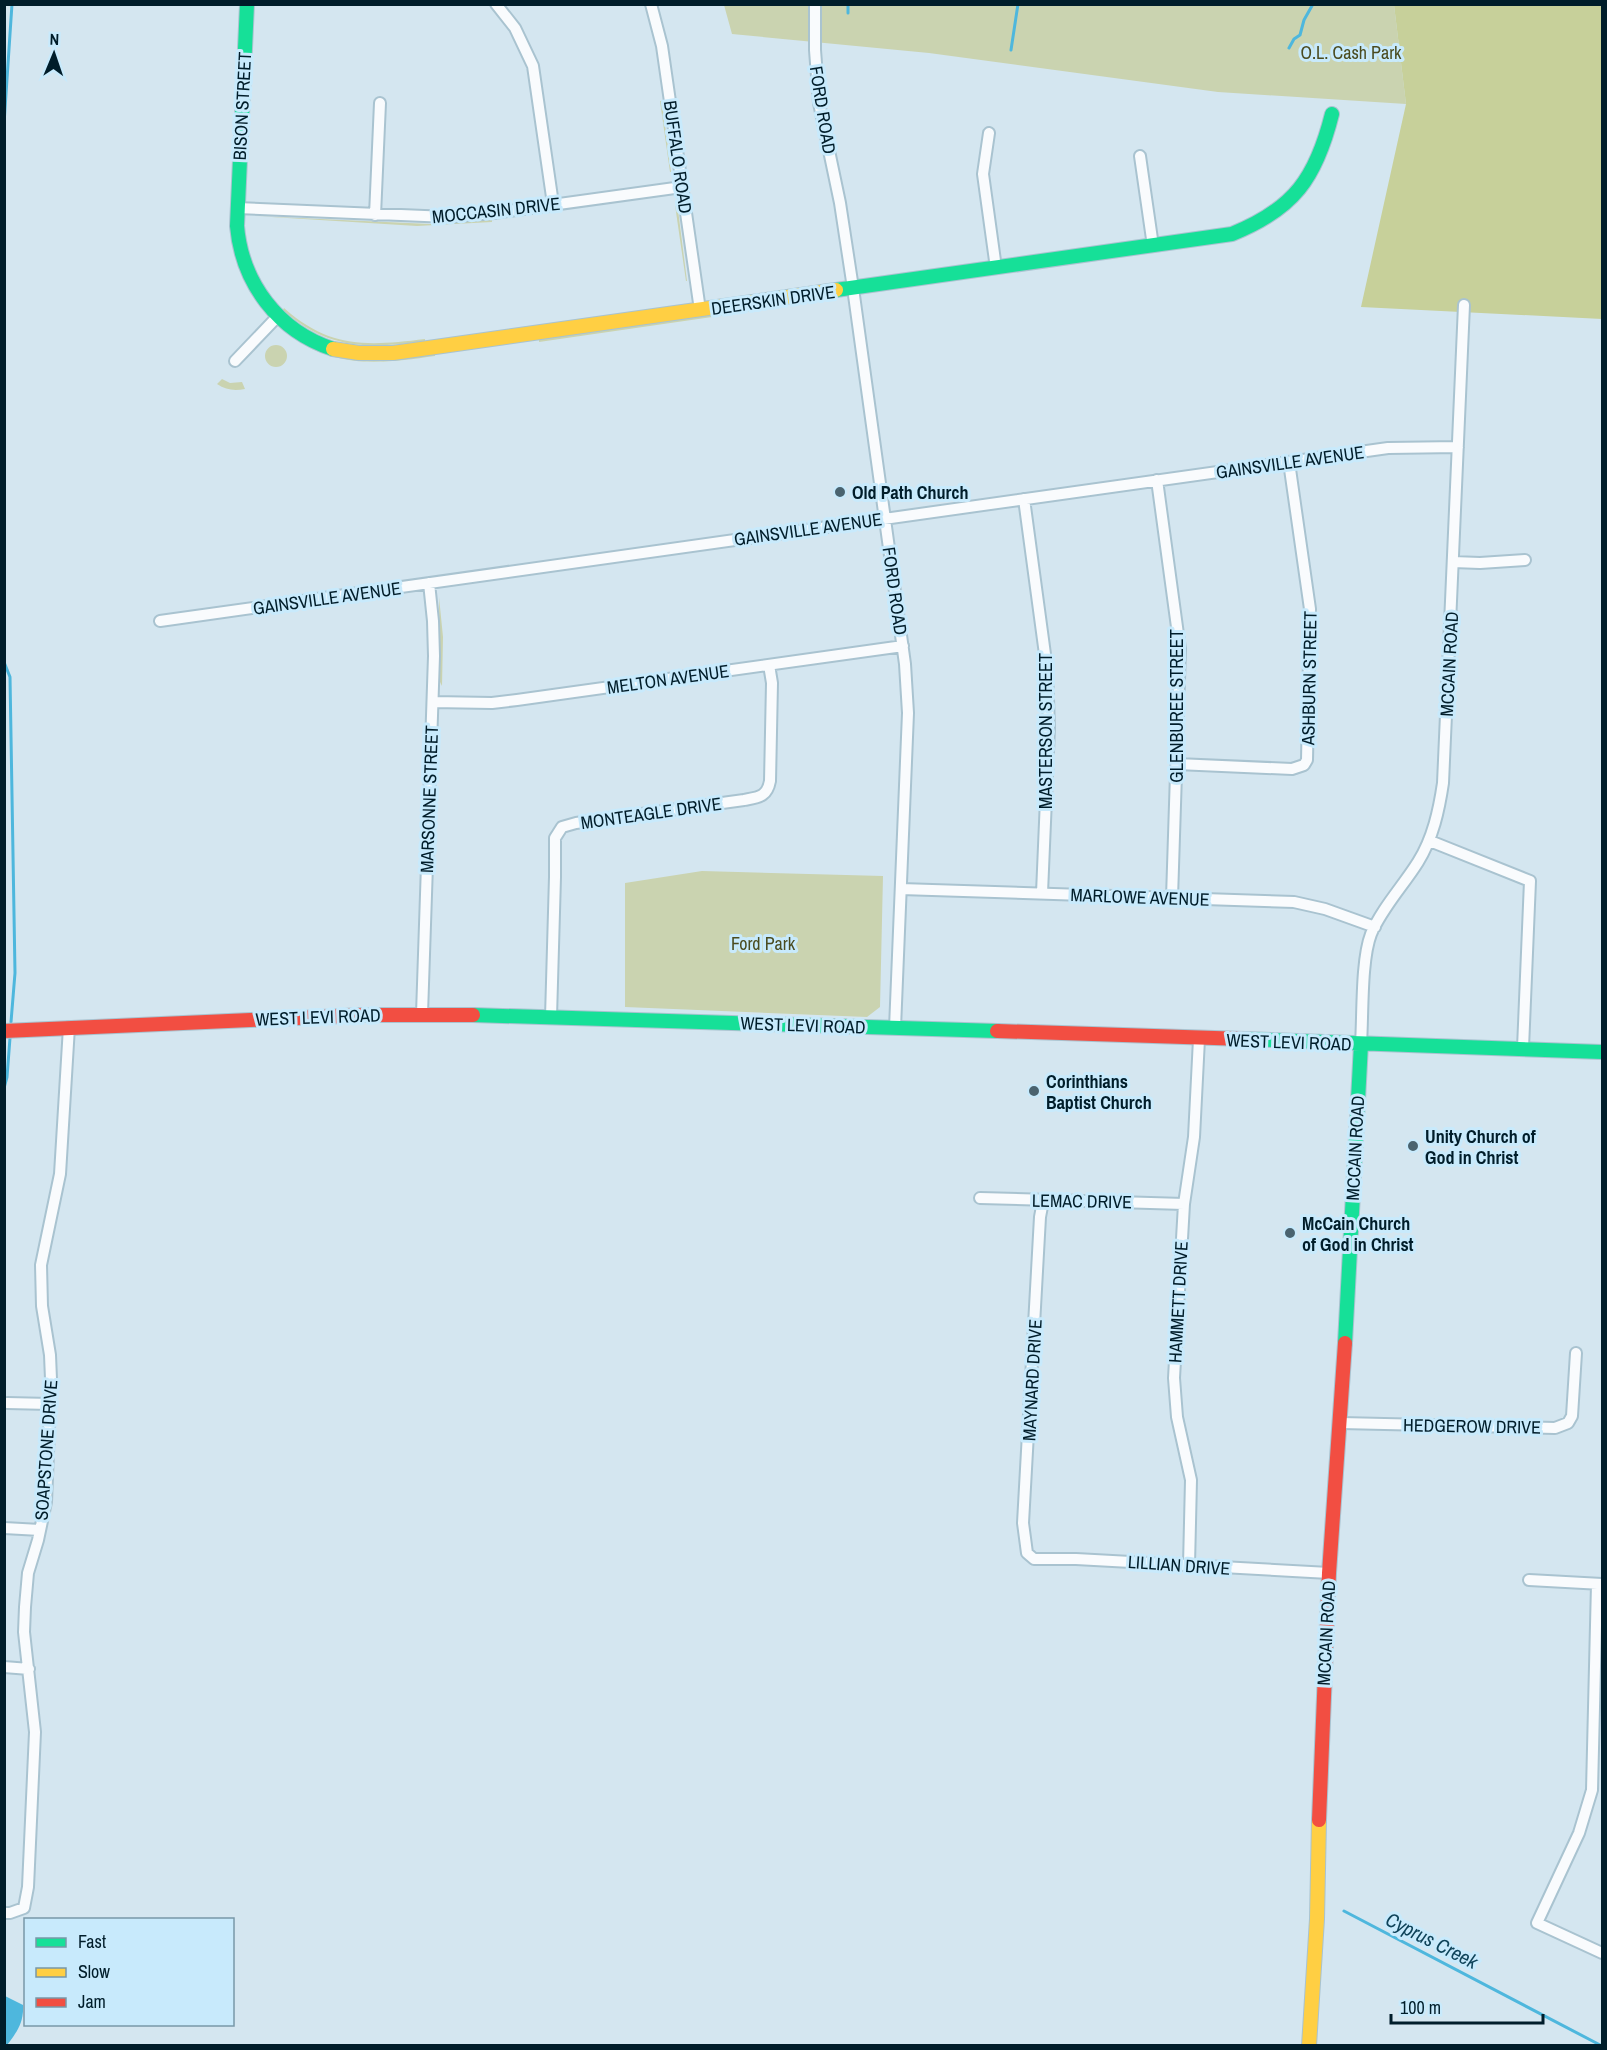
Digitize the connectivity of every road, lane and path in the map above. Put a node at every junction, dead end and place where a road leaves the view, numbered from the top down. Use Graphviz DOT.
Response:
graph roads {
  1 [pos="247,4"];
  2 [pos="496,4"];
  3 [pos="651,4"];
  4 [pos="815,4"];
  5 [pos="380,103"];
  6 [pos="1332,114"];
  7 [pos="989,133"];
  8 [pos="1140,156"];
  9 [pos="682,187"];
  10 [pos="553,204"];
  11 [pos="237,208"];
  12 [pos="375,215"];
  13 [pos="1154,246"];
  14 [pos="996,268"];
  15 [pos="853,288"];
  16 [pos="1464,305"];
  17 [pos="700,310"];
  18 [pos="278,316"];
  19 [pos="235,361"];
  20 [pos="1458,447"];
  21 [pos="1289,462"];
  22 [pos="1157,480"];
  23 [pos="1024,499"];
  24 [pos="885,518"];
  25 [pos="1525,560"];
  26 [pos="1453,562"];
  27 [pos="429,583"];
  28 [pos="160,621"];
  29 [pos="903,646"];
  30 [pos="769,665"];
  31 [pos="433,702"];
  32 [pos="1177,764"];
  33 [pos="1430,841"];
  34 [pos="901,888"];
  35 [pos="1042,893"];
  36 [pos="1172,898"];
  37 [pos="1375,927"];
  38 [pos="422,1014"];
  39 [pos="551,1017"];
  40 [pos="69,1027"];
  41 [pos="895,1028"];
  42 [pos="4,1031"];
  43 [pos="1199,1039"];
  44 [pos="1361,1044"];
  45 [pos="1523,1048"];
  46 [pos="1602,1052"];
  47 [pos="980,1198"];
  48 [pos="1043,1201"];
  49 [pos="1184,1204"];
  50 [pos="1576,1353"];
  51 [pos="7,1402"];
  52 [pos="50,1404"];
  53 [pos="1341,1423"];
  54 [pos="4,1528"];
  55 [pos="40,1530"];
  56 [pos="1030,1556"];
  57 [pos="1189,1565"];
  58 [pos="1329,1573"];
  59 [pos="1529,1580"];
  60 [pos="1600,1584"];
  61 [pos="4,1667"];
  62 [pos="29,1669"];
  63 [pos="1597,1791"];
  64 [pos="4,1913"];
  65 [pos="1602,1953"];
  66 [pos="1309,2046"];
  1 -- 11 [label="street, BISON STREET"];
  2 -- 10 [label="street"];
  3 -- 9 [label="street, BUFFALO ROAD"];
  4 -- 15 [label="street, FORD ROAD"];
  5 -- 12 [label="street"];
  6 -- 13 [label="street, DEERSKIN DRIVE"];
  7 -- 14 [label="street"];
  8 -- 13 [label="street"];
  9 -- 10 [label="street, MOCCASIN DRIVE"];
  9 -- 17 [label="street, BUFFALO ROAD"];
  10 -- 12 [label="street, MOCCASIN DRIVE"];
  11 -- 12 [label="street, MOCCASIN DRIVE"];
  11 -- 18 [label="street, DEERSKIN DRIVE"];
  13 -- 14 [label="street, DEERSKIN DRIVE"];
  14 -- 15 [label="street, DEERSKIN DRIVE"];
  15 -- 17 [label="street, DEERSKIN DRIVE"];
  15 -- 24 [label="street, FORD ROAD"];
  16 -- 20 [label="street, MCCAIN ROAD"];
  17 -- 18 [label="street, DEERSKIN DRIVE"];
  18 -- 19 [label="street"];
  20 -- 21 [label="street, GAINSVILLE AVENUE"];
  20 -- 26 [label="street, MCCAIN ROAD"];
  21 -- 22 [label="street, GAINSVILLE AVENUE"];
  21 -- 32 [label="street, ASHBURN STREET"];
  22 -- 23 [label="street, GAINSVILLE AVENUE"];
  22 -- 32 [label="street, GLENBUREE STREET"];
  23 -- 24 [label="street, GAINSVILLE AVENUE"];
  23 -- 35 [label="street, MASTERSON STREET"];
  24 -- 27 [label="street, GAINSVILLE AVENUE"];
  24 -- 29 [label="street, FORD ROAD"];
  25 -- 26 [label="street"];
  26 -- 33 [label="street, MCCAIN ROAD"];
  27 -- 28 [label="street, GAINSVILLE AVENUE"];
  27 -- 31 [label="street, MARSONNE STREET"];
  29 -- 30 [label="street, MELTON AVENUE"];
  29 -- 34 [label="street, FORD ROAD"];
  30 -- 31 [label="street, MELTON AVENUE"];
  30 -- 39 [label="street, MONTEAGLE DRIVE"];
  31 -- 38 [label="street, MARSONNE STREET"];
  32 -- 36 [label="street, GLENBUREE STREET"];
  33 -- 37 [label="street, MCCAIN ROAD"];
  33 -- 45 [label="street"];
  34 -- 35 [label="street, MARLOWE AVENUE"];
  34 -- 41 [label="street, FORD ROAD"];
  35 -- 36 [label="street, MARLOWE AVENUE"];
  36 -- 37 [label="street, MARLOWE AVENUE"];
  37 -- 44 [label="street, MCCAIN ROAD"];
  38 -- 39 [label="street, WEST LEVI ROAD"];
  38 -- 40 [label="street, WEST LEVI ROAD"];
  39 -- 41 [label="street, WEST LEVI ROAD"];
  40 -- 42 [label="street, WEST LEVI ROAD"];
  40 -- 52 [label="street, SOAPSTONE DRIVE"];
  41 -- 43 [label="street, WEST LEVI ROAD"];
  43 -- 44 [label="street, WEST LEVI ROAD"];
  43 -- 49 [label="street, HAMMETT DRIVE"];
  44 -- 45 [label="street, WEST LEVI ROAD"];
  44 -- 53 [label="street, MCCAIN ROAD"];
  45 -- 46 [label="street, WEST LEVI ROAD"];
  47 -- 48 [label="street, LEMAC DRIVE"];
  48 -- 49 [label="street, LEMAC DRIVE"];
  48 -- 56 [label="street, MAYNARD DRIVE"];
  49 -- 57 [label="street, HAMMETT DRIVE"];
  50 -- 53 [label="street, HEDGEROW DRIVE"];
  51 -- 52 [label="street"];
  52 -- 55 [label="street, SOAPSTONE DRIVE"];
  53 -- 58 [label="street, MCCAIN ROAD"];
  54 -- 55 [label="street"];
  55 -- 62 [label="street, SOAPSTONE DRIVE"];
  56 -- 57 [label="street, LILLIAN DRIVE"];
  57 -- 58 [label="street, LILLIAN DRIVE"];
  58 -- 66 [label="street, MCCAIN ROAD"];
  59 -- 60 [label="street"];
  60 -- 63 [label="street"];
  61 -- 62 [label="street"];
  62 -- 64 [label="street, SOAPSTONE DRIVE"];
  63 -- 65 [label="street"];
}
